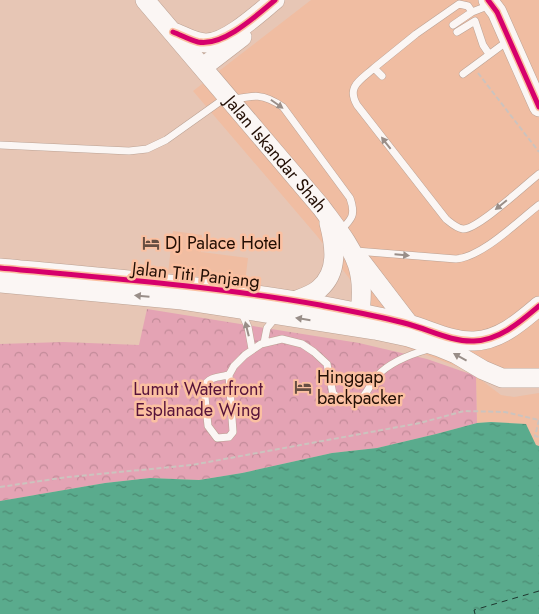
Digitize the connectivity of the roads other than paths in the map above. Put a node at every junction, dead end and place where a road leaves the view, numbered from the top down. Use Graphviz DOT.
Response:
graph roads {
  1 [pos="145,0"];
  2 [pos="275,0"];
  3 [pos="291,0"];
  4 [pos="489,2"];
  5 [pos="472,12"];
  6 [pos="453,25"];
  7 [pos="173,32"];
  8 [pos="458,32"];
  9 [pos="509,39"];
  10 [pos="233,45"];
  11 [pos="490,54"];
  12 [pos="204,67"];
  13 [pos="374,68"];
  14 [pos="464,74"];
  15 [pos="382,76"];
  16 [pos="228,96"];
  17 [pos="539,107"];
  18 [pos="0,145"];
  19 [pos="539,174"];
  20 [pos="539,205"];
  21 [pos="328,217"];
  22 [pos="346,241"];
  23 [pos="0,268"];
  24 [pos="0,283"];
  25 [pos="294,301"];
  26 [pos="539,306"];
  27 [pos="240,309"];
  28 [pos="278,315"];
  29 [pos="359,320"];
  30 [pos="409,324"];
  31 [pos="494,337"];
  32 [pos="442,341"];
  33 [pos="264,343"];
  34 [pos="252,349"];
  35 [pos="228,375"];
  36 [pos="494,375"];
  37 [pos="539,378"];
  1 -- 7 [label="street, Jalan Iskandar Shah"];
  2 -- 7 [label="street"];
  3 -- 10 [label="street"];
  4 -- 5 [label="lane"];
  4 -- 9 [label="street"];
  5 -- 6 [label="lane"];
  5 -- 13 [label="lane"];
  7 -- 12 [label="street, Jalan Iskandar Shah"];
  8 -- 11 [label="lane"];
  9 -- 11 [label="lane"];
  9 -- 17 [label="street"];
  10 -- 12 [label="street"];
  10 -- 16 [label="street"];
  11 -- 14 [label="lane"];
  12 -- 16 [label="street, Jalan Iskandar Shah"];
  13 -- 15 [label="lane"];
  19 -- 13 [label="lane, one-way"];
  16 -- 18 [label="lane"];
  16 -- 21 [label="street, Jalan Iskandar Shah"];
  16 -- 22 [label="lane, one-way"];
  22 -- 20 [label="lane, one-way"];
  21 -- 22 [label="street, Jalan Iskandar Shah"];
  21 -- 25 [label="street"];
  22 -- 29 [label="street, Jalan Iskandar Shah"];
  22 -- 30 [label="street"];
  23 -- 25 [label="street, Jalan Titi Panjang"];
  27 -- 24 [label="street, Jalan Titi Panjang, one-way"];
  25 -- 29 [label="street, Jalan Titi Panjang"];
  26 -- 31 [label="street"];
  27 -- 28 [label="street, Jalan Titi Panjang"];
  34 -- 27 [label="lane, one-way"];
  29 -- 28 [label="street, Jalan Titi Panjang, one-way"];
  28 -- 33 [label="lane"];
  29 -- 30 [label="street, Jalan Titi Panjang"];
  29 -- 32 [label="street, Jalan Titi Panjang"];
  30 -- 32 [label="street, Jalan Titi Panjang"];
  31 -- 32 [label="street"];
  31 -- 36 [label="street"];
  32 -- 33 [label="lane"];
  36 -- 32 [label="street, Jalan Titi Panjang, one-way"];
  33 -- 34 [label="lane"];
  34 -- 35 [label="lane"];
  35 -- 35 [label="lane"];
  36 -- 37 [label="street, Jalan Titi Panjang"];
}
